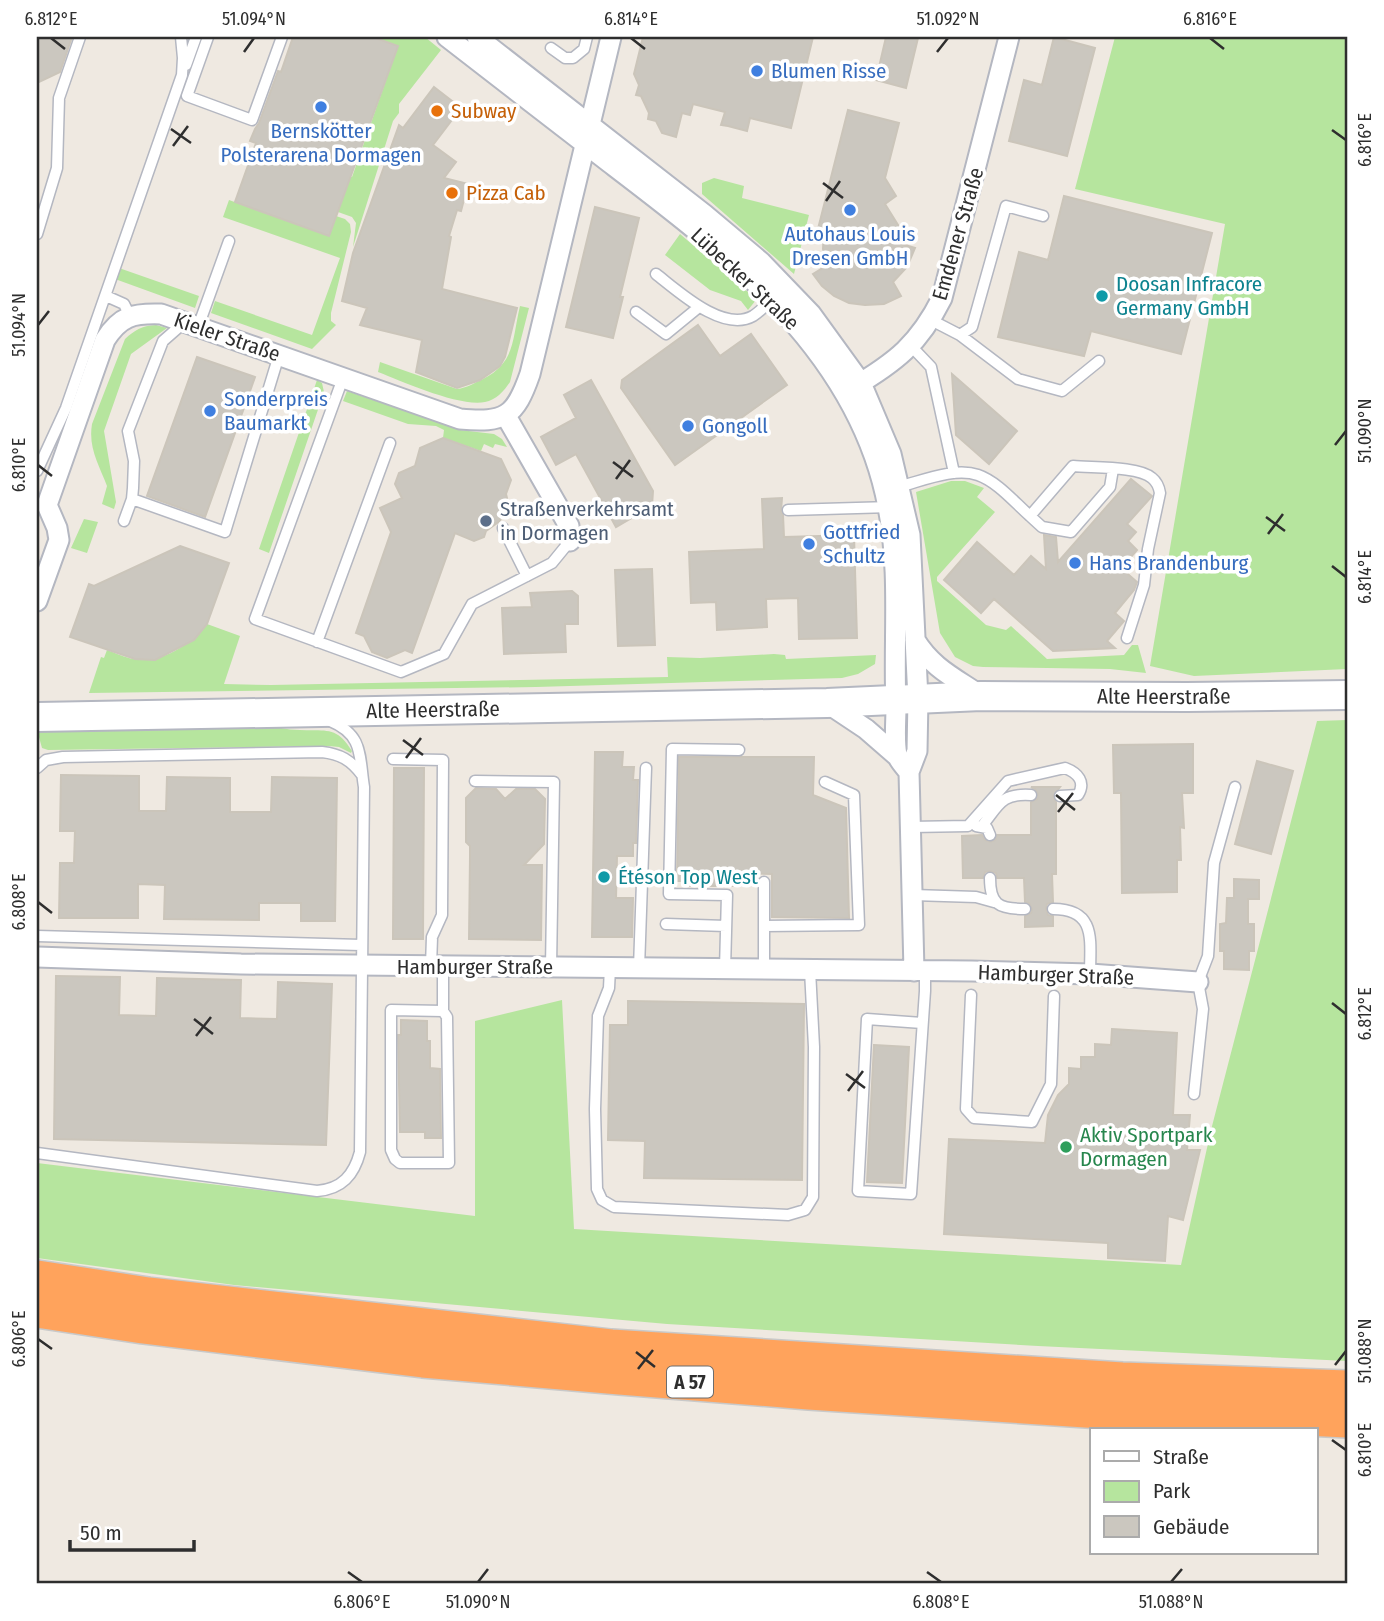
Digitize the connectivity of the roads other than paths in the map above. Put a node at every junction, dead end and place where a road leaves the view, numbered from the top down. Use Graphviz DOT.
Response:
graph roads {
  1 [pos="80,37"];
  2 [pos="181,37"];
  3 [pos="196,37"];
  4 [pos="208,37"];
  5 [pos="282,37"];
  6 [pos="447,37"];
  7 [pos="477,37"];
  8 [pos="587,37"];
  9 [pos="611,37"];
  10 [pos="1009,37"];
  11 [pos="551,48"];
  12 [pos="183,75"];
  13 [pos="587,135"];
  14 [pos="1043,216"];
  15 [pos="37,234"];
  16 [pos="229,241"];
  17 [pos="656,274"];
  18 [pos="779,292"];
  19 [pos="106,296"];
  20 [pos="699,307"];
  21 [pos="636,312"];
  22 [pos="130,316"];
  23 [pos="931,320"];
  24 [pos="190,324"];
  25 [pos="960,335"];
  26 [pos="911,346"];
  27 [pos="279,355"];
  28 [pos="1099,361"];
  29 [pos="343,378"];
  30 [pos="853,388"];
  31 [pos="506,416"];
  32 [pos="390,443"];
  33 [pos="1113,469"];
  34 [pos="37,471"];
  35 [pos="954,473"];
  36 [pos="894,498"];
  37 [pos="132,499"];
  38 [pos="788,510"];
  39 [pos="1030,516"];
  40 [pos="124,521"];
  41 [pos="503,528"];
  42 [pos="570,541"];
  43 [pos="527,576"];
  44 [pos="37,601"];
  45 [pos="1127,638"];
  46 [pos="915,640"];
  47 [pos="317,642"];
  48 [pos="1347,695"];
  49 [pos="981,696"];
  50 [pos="906,700"];
  51 [pos="827,703"];
  52 [pos="289,711"];
  53 [pos="37,717"];
  54 [pos="739,750"];
  55 [pos="897,756"];
  56 [pos="393,759"];
  57 [pos="37,768"];
  58 [pos="646,768"];
  59 [pos="909,772"];
  60 [pos="362,775"];
  61 [pos="475,781"];
  62 [pos="825,782"];
  63 [pos="1235,787"];
  64 [pos="1031,795"];
  65 [pos="1060,796"];
  66 [pos="968,826"];
  67 [pos="982,826"];
  68 [pos="911,827"];
  69 [pos="990,835"];
  70 [pos="990,878"];
  71 [pos="764,882"];
  72 [pos="913,895"];
  73 [pos="994,902"];
  74 [pos="1025,909"];
  75 [pos="1053,909"];
  76 [pos="666,924"];
  77 [pos="726,926"];
  78 [pos="764,926"];
  79 [pos="37,936"];
  80 [pos="361,945"];
  81 [pos="37,957"];
  82 [pos="361,965"];
  83 [pos="437,967"];
  84 [pos="551,967"];
  85 [pos="610,968"];
  86 [pos="639,968"];
  87 [pos="726,969"];
  88 [pos="764,969"];
  89 [pos="810,970"];
  90 [pos="920,971"];
  91 [pos="1090,974"];
  92 [pos="1198,982"];
  93 [pos="971,995"];
  94 [pos="1054,996"];
  95 [pos="443,1010"];
  96 [pos="922,1023"];
  97 [pos="1194,1094"];
  98 [pos="37,1153"];
  99 [pos="37,1279"];
  100 [pos="37,1309"];
  101 [pos="1347,1389"];
  102 [pos="1347,1419"];
  1 -- 15 [label="lane"];
  2 -- 12 [label="lane"];
  3 -- 12 [label="lane"];
  4 -- 5 [label="lane"];
  6 -- 13 [label="street, Lübecker Straße"];
  7 -- 13 [label="street, Lübecker Straße"];
  8 -- 11 [label="lane"];
  9 -- 13 [label="street"];
  10 -- 23 [label="street, Emdener Straße"];
  12 -- 19 [label="lane"];
  13 -- 18 [label="street, Lübecker Straße"];
  13 -- 31 [label="street"];
  14 -- 25 [label="lane"];
  16 -- 24 [label="lane"];
  17 -- 20 [label="lane"];
  18 -- 20 [label="lane"];
  18 -- 30 [label="street, Lübecker Straße"];
  19 -- 22 [label="lane"];
  19 -- 34 [label="lane"];
  20 -- 21 [label="lane"];
  22 -- 24 [label="street, Kieler Straße"];
  22 -- 44 [label="street"];
  23 -- 25 [label="lane"];
  23 -- 26 [label="street, Emdener Straße"];
  24 -- 27 [label="street, Kieler Straße"];
  24 -- 37 [label="lane"];
  25 -- 28 [label="lane"];
  26 -- 30 [label="street, Emdener Straße"];
  26 -- 35 [label="lane"];
  27 -- 29 [label="street, Kieler Straße"];
  27 -- 37 [label="lane"];
  29 -- 31 [label="street, Kieler Straße"];
  29 -- 47 [label="lane"];
  30 -- 36 [label="street, Lübecker Straße"];
  31 -- 42 [label="street"];
  32 -- 47 [label="lane"];
  33 -- 39 [label="lane"];
  33 -- 39 [label="lane"];
  33 -- 45 [label="lane"];
  35 -- 36 [label="lane"];
  35 -- 39 [label="lane"];
  36 -- 38 [label="lane"];
  36 -- 46 [label="street, Lübecker Straße"];
  36 -- 50 [label="street, Lübecker Straße"];
  37 -- 40 [label="lane"];
  41 -- 43 [label="lane"];
  42 -- 43 [label="lane"];
  43 -- 47 [label="lane"];
  46 -- 49 [label="street"];
  46 -- 50 [label="street, Lübecker Straße"];
  48 -- 49 [label="street, Alte Heerstraße"];
  49 -- 50 [label="street, Alte Heerstraße"];
  50 -- 51 [label="street, Alte Heerstraße"];
  50 -- 55 [label="street"];
  50 -- 59 [label="street"];
  51 -- 52 [label="street, Alte Heerstraße"];
  51 -- 55 [label="street"];
  52 -- 53 [label="street, Alte Heerstraße"];
  52 -- 60 [label="lane"];
  54 -- 77 [label="lane"];
  55 -- 59 [label="street"];
  56 -- 83 [label="lane"];
  57 -- 60 [label="lane"];
  58 -- 86 [label="lane"];
  59 -- 68 [label="street"];
  60 -- 80 [label="lane"];
  61 -- 84 [label="lane"];
  62 -- 78 [label="lane"];
  63 -- 92 [label="lane"];
  64 -- 67 [label="lane"];
  65 -- 66 [label="lane"];
  66 -- 67 [label="lane"];
  66 -- 68 [label="lane"];
  67 -- 69 [label="lane"];
  68 -- 72 [label="street"];
  70 -- 73 [label="lane"];
  71 -- 78 [label="lane"];
  72 -- 73 [label="lane"];
  72 -- 90 [label="street"];
  73 -- 74 [label="lane"];
  75 -- 91 [label="lane"];
  76 -- 77 [label="lane"];
  77 -- 87 [label="lane"];
  78 -- 88 [label="lane"];
  79 -- 80 [label="lane"];
  80 -- 82 [label="lane"];
  81 -- 82 [label="street, Hamburger Straße"];
  82 -- 83 [label="street, Hamburger Straße"];
  82 -- 98 [label="lane"];
  83 -- 84 [label="street, Hamburger Straße"];
  83 -- 95 [label="lane"];
  84 -- 85 [label="street, Hamburger Straße"];
  85 -- 86 [label="street, Hamburger Straße"];
  85 -- 89 [label="lane"];
  86 -- 87 [label="street, Hamburger Straße"];
  87 -- 88 [label="street, Hamburger Straße"];
  88 -- 89 [label="street, Hamburger Straße"];
  89 -- 90 [label="street, Hamburger Straße"];
  90 -- 91 [label="street, Hamburger Straße"];
  90 -- 96 [label="lane"];
  91 -- 92 [label="street, Hamburger Straße"];
  92 -- 97 [label="lane"];
  93 -- 94 [label="lane"];
  95 -- 95 [label="lane"];
  96 -- 96 [label="lane"];
  99 -- 101 [label="highway, A 57"];
  100 -- 102 [label="highway, A 57"];
}
